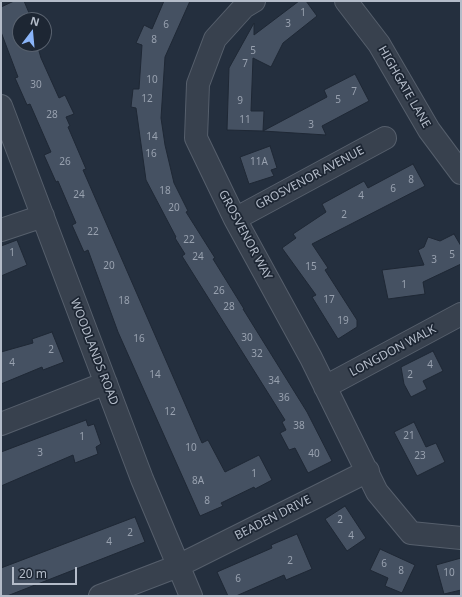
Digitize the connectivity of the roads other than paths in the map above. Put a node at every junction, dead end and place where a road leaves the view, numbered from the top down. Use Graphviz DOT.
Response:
graph roads {
  1 [pos="254,1"];
  2 [pos="346,1"];
  3 [pos="1,106"];
  4 [pos="385,138"];
  5 [pos="461,174"];
  6 [pos="43,216"];
  7 [pos="235,218"];
  8 [pos="1,230"];
  9 [pos="461,314"];
  10 [pos="106,383"];
  11 [pos="325,387"];
  12 [pos="1,424"];
  13 [pos="368,471"];
  14 [pos="461,538"];
  15 [pos="178,566"];
  16 [pos="100,596"];
  17 [pos="191,596"];
  1 -- 7 [label="street, GROSVENOR WAY"];
  2 -- 5 [label="street, HIGHGATE LANE"];
  3 -- 6 [label="street, WOODLANDS ROAD"];
  4 -- 7 [label="street, GROSVENOR AVENUE"];
  6 -- 8 [label="street"];
  6 -- 10 [label="street, WOODLANDS ROAD"];
  7 -- 11 [label="street, GROSVENOR WAY"];
  9 -- 11 [label="street, LONGDON WALK"];
  10 -- 12 [label="street"];
  10 -- 15 [label="street, WOODLANDS ROAD"];
  11 -- 13 [label="street, GROSVENOR WAY"];
  13 -- 14 [label="street, GROSVENOR WAY"];
  13 -- 15 [label="street, BEADEN DRIVE"];
  15 -- 16 [label="street, BEADEN DRIVE"];
  15 -- 17 [label="street, WOODLANDS ROAD"];
}
